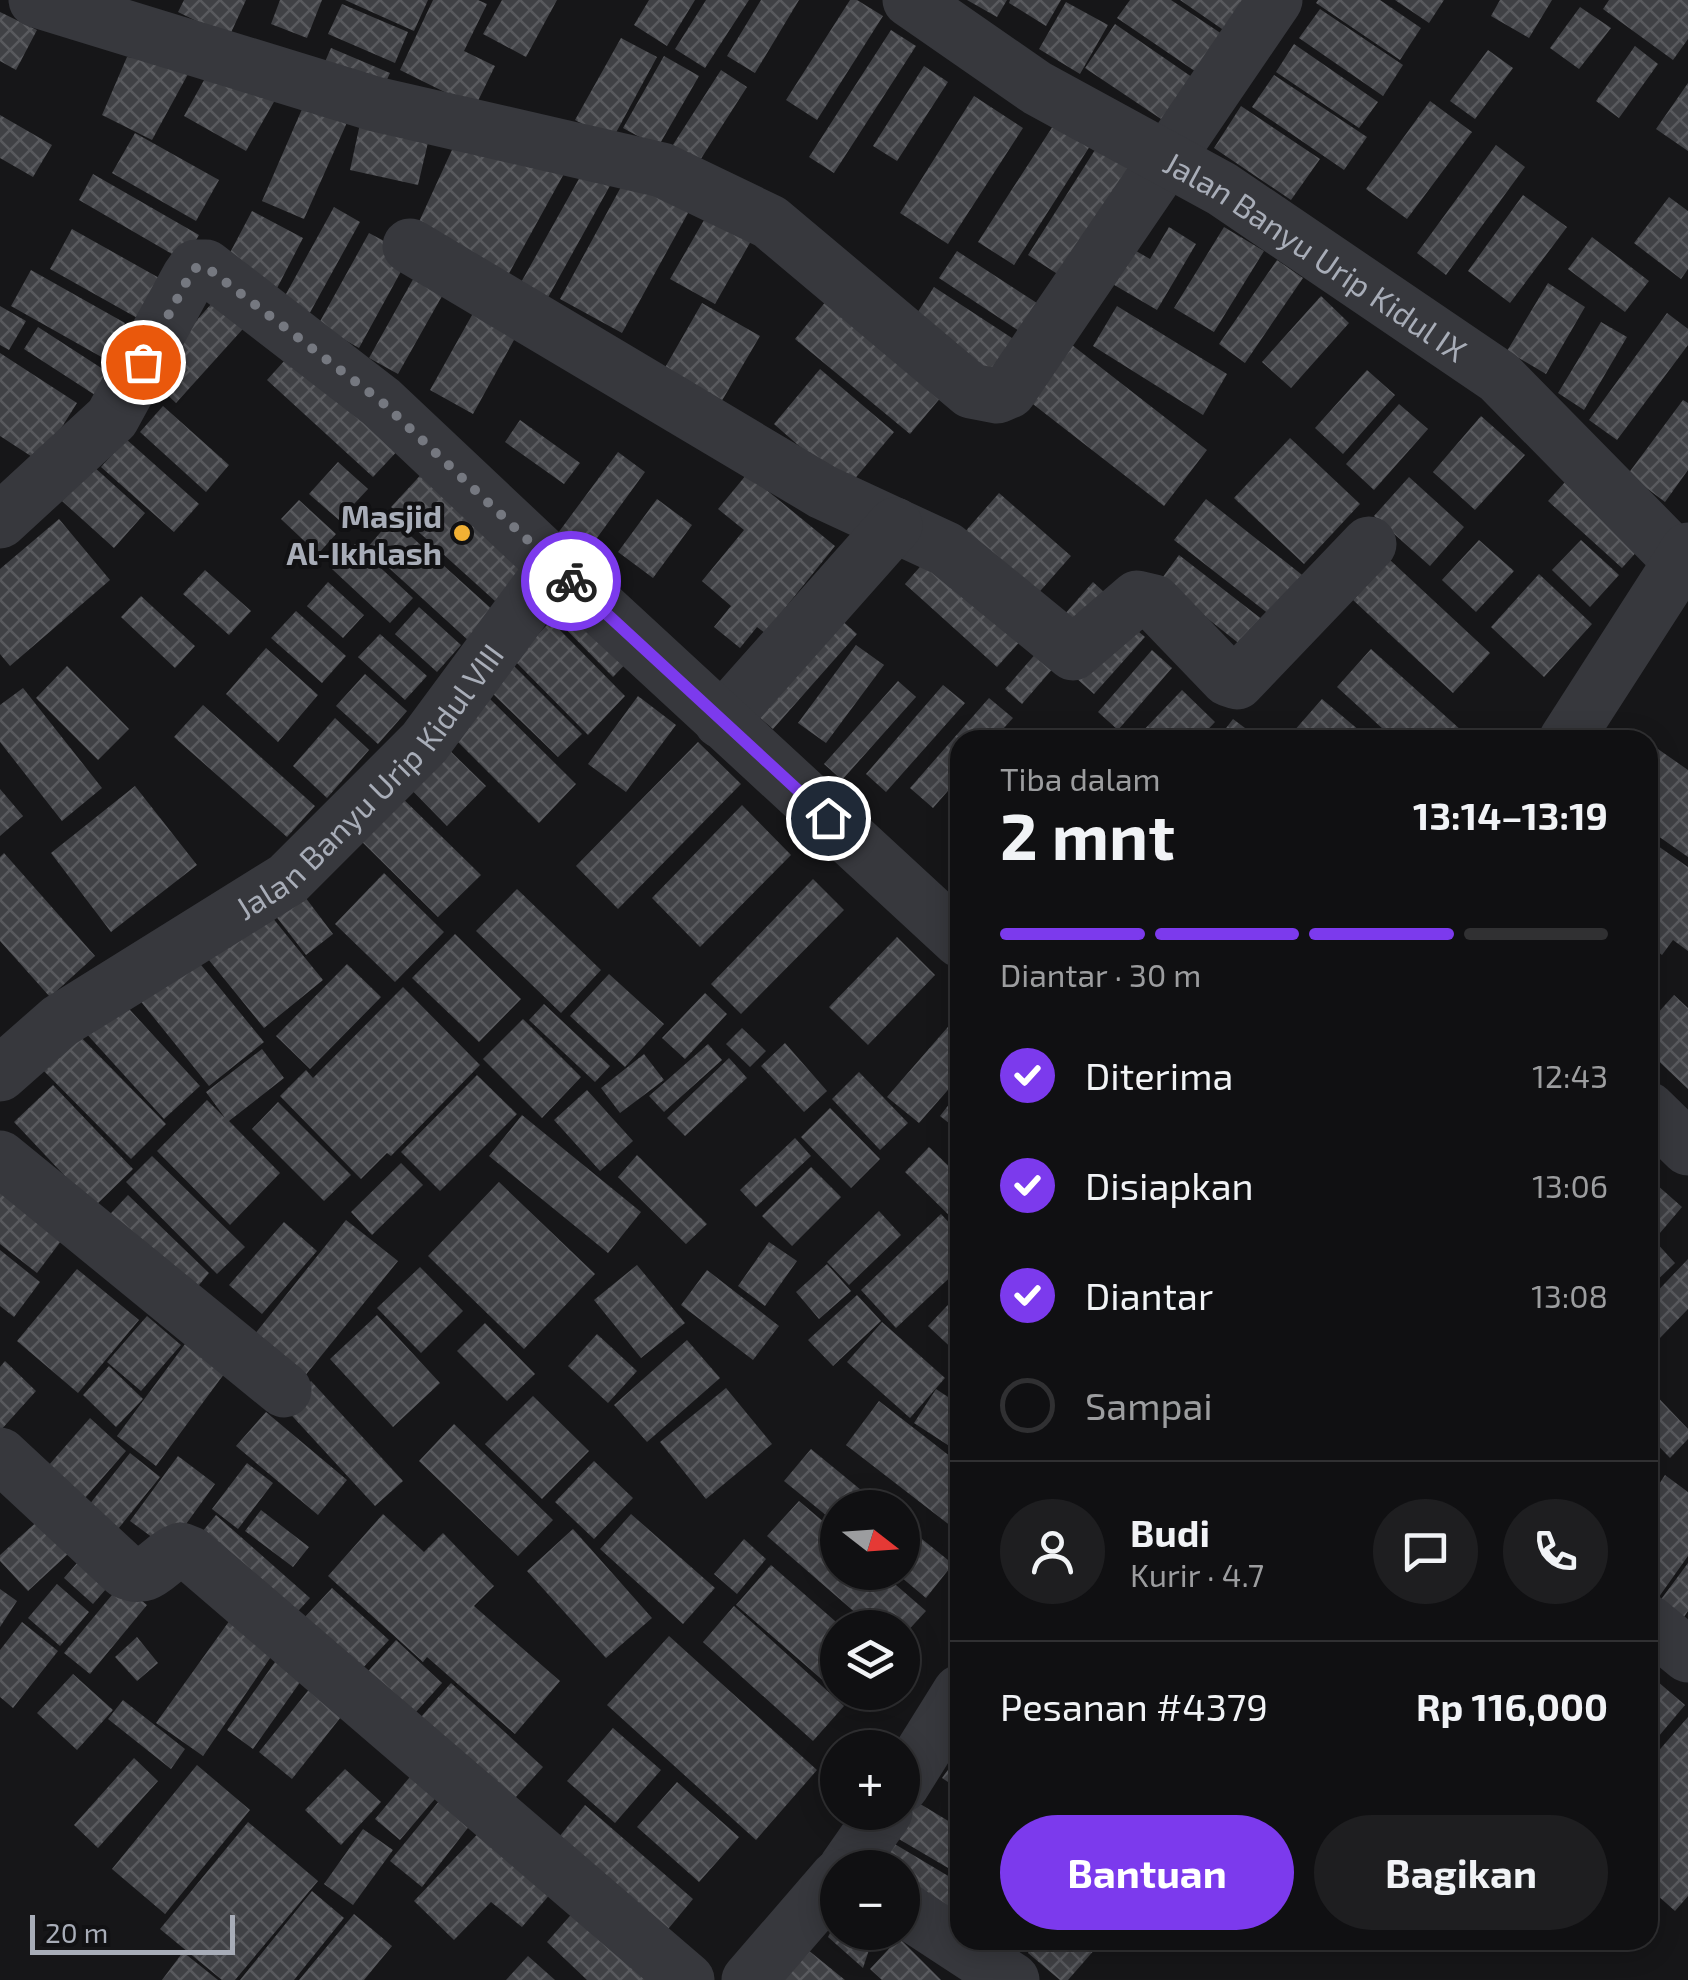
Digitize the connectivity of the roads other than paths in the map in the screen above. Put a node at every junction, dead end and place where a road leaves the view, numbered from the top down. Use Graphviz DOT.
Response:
graph roads {
  1 [pos="36,0"];
  2 [pos="910,0"];
  3 [pos="1274,0"];
  4 [pos="1167,158"];
  5 [pos="410,246"];
  6 [pos="0,521"];
  7 [pos="896,525"];
  8 [pos="1368,544"];
  9 [pos="1684,556"];
  10 [pos="555,566"];
  11 [pos="721,720"];
  12 [pos="1572,730"];
  13 [pos="950,931"];
  14 [pos="0,1074"];
  15 [pos="1658,1118"];
  16 [pos="1688,1148"];
  17 [pos="0,1158"];
  18 [pos="284,1390"];
  19 [pos="0,1455"];
  20 [pos="1658,1630"];
  21 [pos="1688,1655"];
  22 [pos="950,1708"];
  23 [pos="920,1756"];
  24 [pos="820,1898"];
  25 [pos="920,1920"];
  26 [pos="950,1939"];
  27 [pos="966,1950"];
  28 [pos="687,1980"];
  29 [pos="749,1980"];
  30 [pos="1012,1980"];
  1 -- 4 [label="street"];
  2 -- 4 [label="street, Jalan Banyu Urip Kidul IX"];
  3 -- 4 [label="street"];
  4 -- 9 [label="street, Jalan Banyu Urip Kidul IX"];
  5 -- 7 [label="street"];
  6 -- 10 [label="street"];
  7 -- 8 [label="street"];
  7 -- 11 [label="street"];
  9 -- 12 [label="street"];
  10 -- 11 [label="street"];
  10 -- 14 [label="street, Jalan Banyu Urip Kidul VIII"];
  11 -- 13 [label="street"];
  15 -- 16 [label="street"];
  17 -- 18 [label="street"];
  19 -- 28 [label="street"];
  20 -- 21 [label="street"];
  22 -- 23 [label="street"];
  24 -- 29 [label="street"];
  25 -- 26 [label="street"];
  27 -- 30 [label="street"];
}
